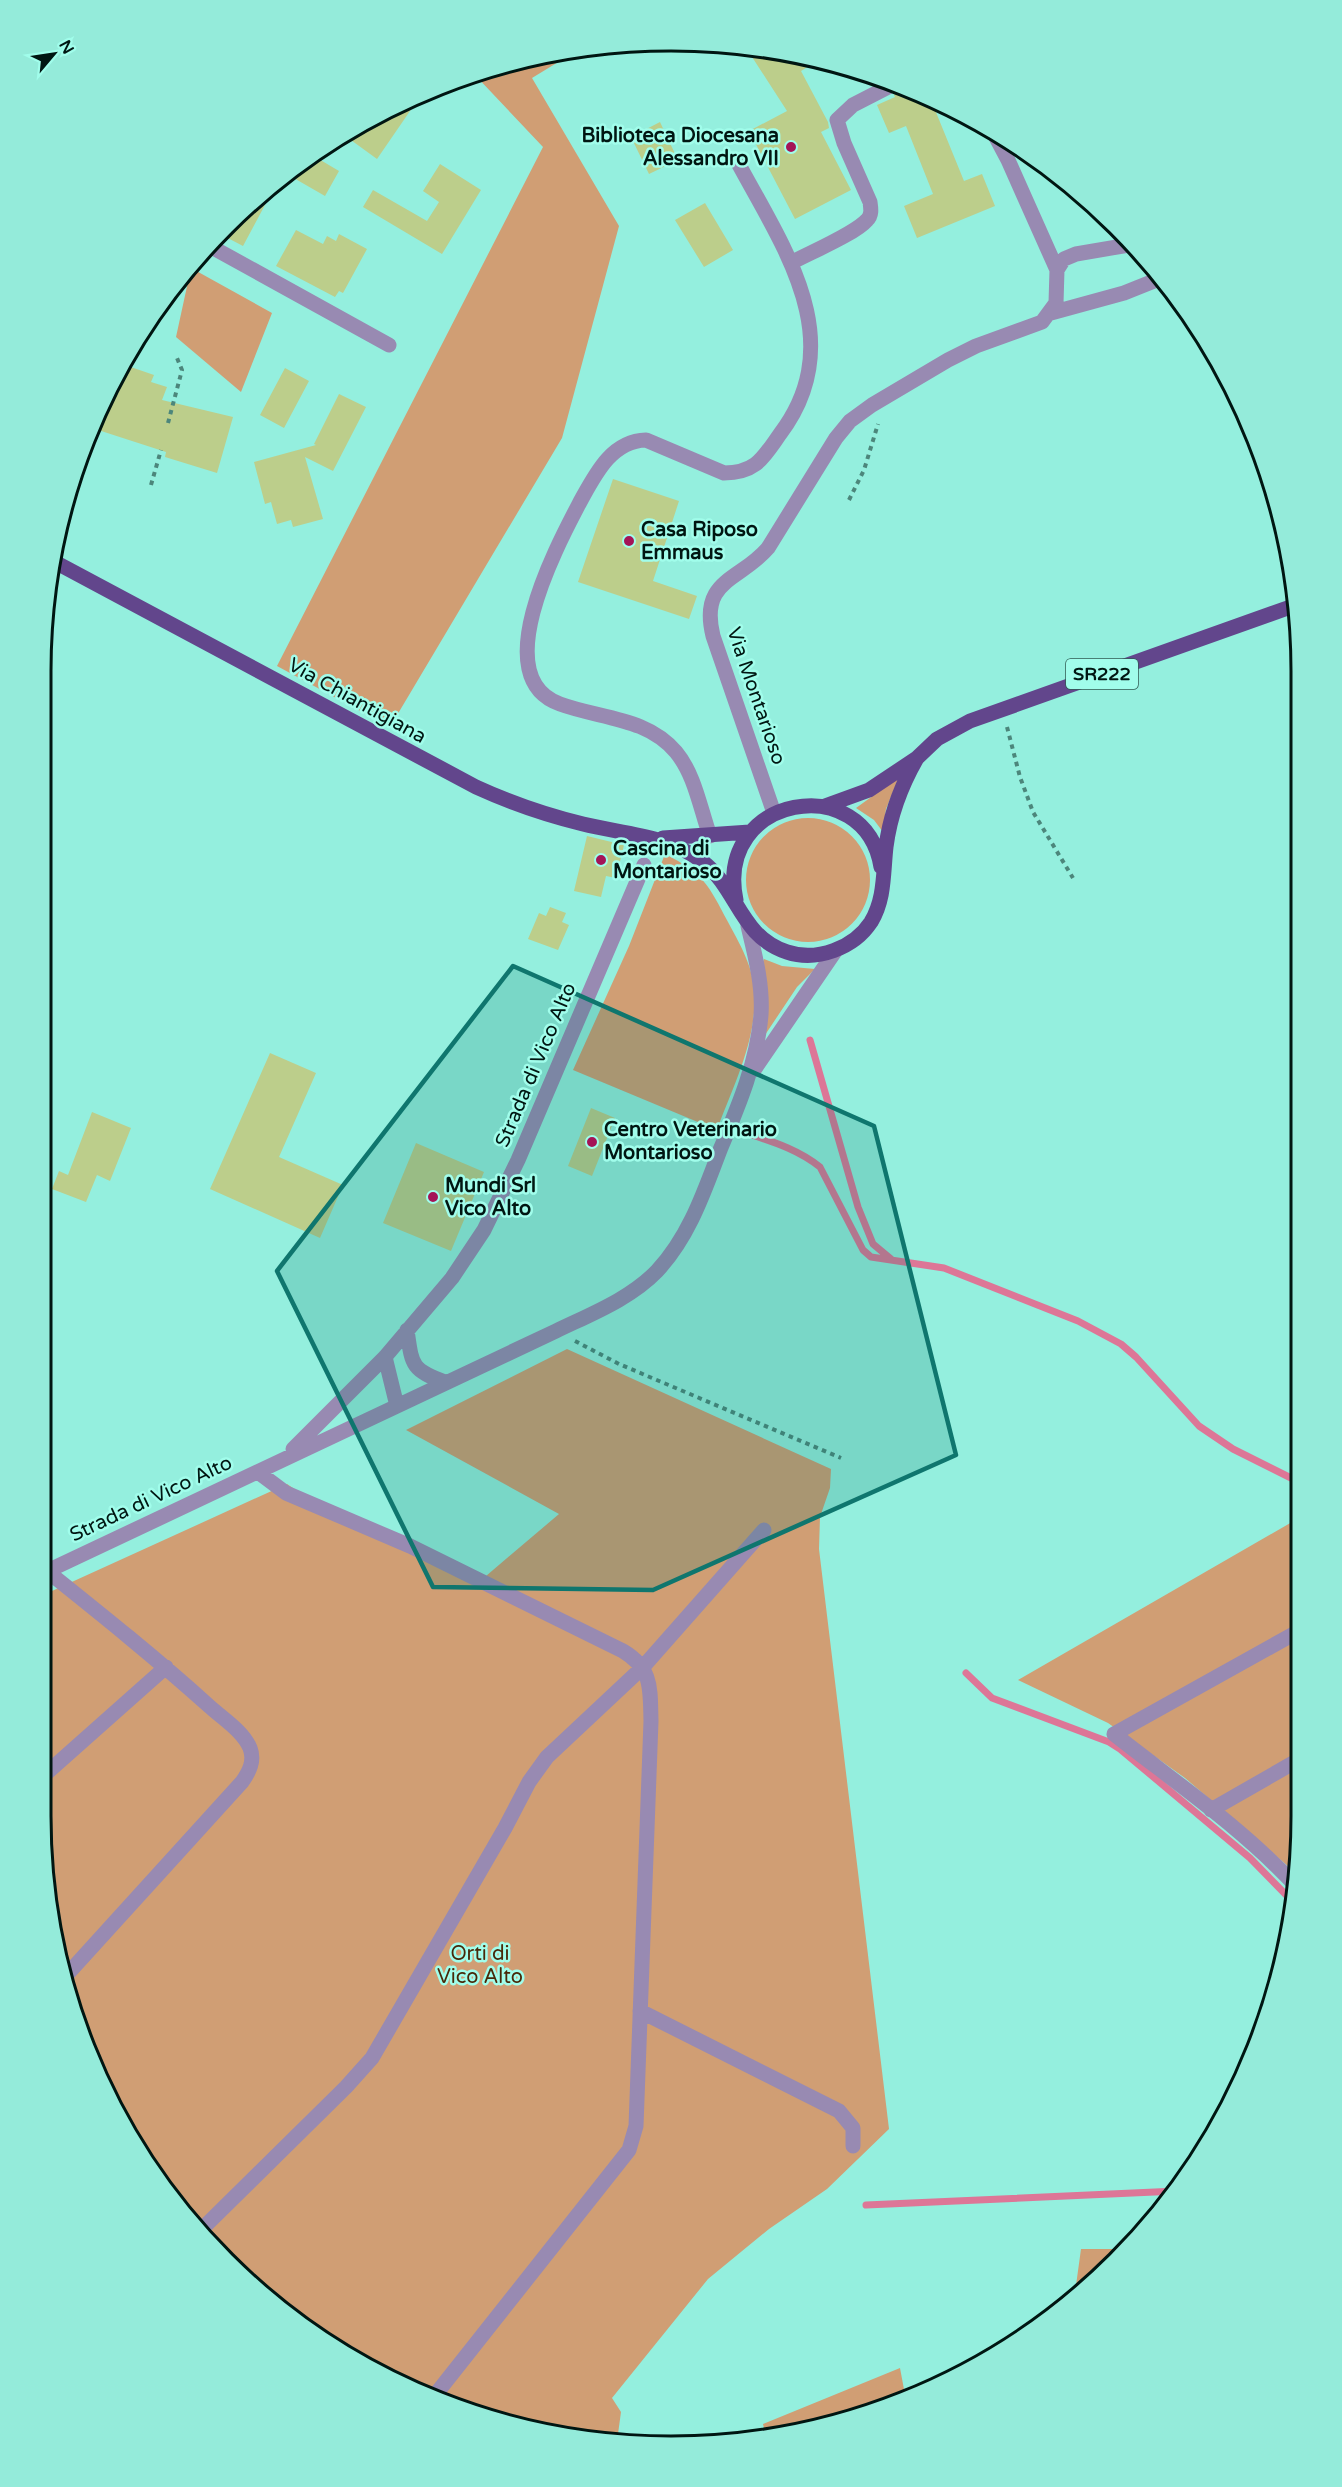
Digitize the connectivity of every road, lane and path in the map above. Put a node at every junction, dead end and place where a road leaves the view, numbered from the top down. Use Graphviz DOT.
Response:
graph roads {
  1 [pos="884,89"];
  2 [pos="1000,146"];
  3 [pos="737,161"];
  4 [pos="1122,246"];
  5 [pos="217,250"];
  6 [pos="791,263"];
  7 [pos="1057,270"];
  8 [pos="1153,281"];
  9 [pos="1051,313"];
  10 [pos="389,345"];
  11 [pos="177,358"];
  12 [pos="885,397"];
  13 [pos="168,423"];
  14 [pos="161,450"];
  15 [pos="151,484"];
  16 [pos="849,500"];
  17 [pos="60,565"];
  18 [pos="1288,608"];
  19 [pos="1003,709"];
  20 [pos="917,758"];
  21 [pos="825,807"];
  22 [pos="774,813"];
  23 [pos="750,832"];
  24 [pos="710,836"];
  25 [pos="656,838"];
  26 [pos="644,865"];
  27 [pos="1074,878"];
  28 [pos="883,880"];
  29 [pos="738,908"];
  30 [pos="748,926"];
  31 [pos="836,950"];
  32 [pos="749,1077"];
  33 [pos="407,1330"];
  34 [pos="556,1330"];
  35 [pos="385,1357"];
  36 [pos="445,1382"];
  37 [pos="397,1406"];
  38 [pos="842,1458"];
  39 [pos="280,1461"];
  40 [pos="258,1472"];
  41 [pos="764,1530"];
  42 [pos="51,1570"];
  43 [pos="51,1578"];
  44 [pos="1291,1635"];
  45 [pos="643,1666"];
  46 [pos="166,1667"];
  47 [pos="1291,1764"];
  48 [pos="51,1768"];
  49 [pos="1210,1810"];
  50 [pos="1288,1878"];
  51 [pos="71,1970"];
  52 [pos="640,2011"];
  53 [pos="853,2146"];
  54 [pos="206,2226"];
  55 [pos="439,2391"];
  1 -- 6 [label="street"];
  2 -- 7 [label="street"];
  3 -- 6 [label="street"];
  4 -- 7 [label="street"];
  5 -- 10 [label="street"];
  6 -- 24 [label="street"];
  7 -- 9 [label="street"];
  8 -- 9 [label="street, Via Montarioso"];
  9 -- 12 [label="street, Via Montarioso"];
  11 -- 13 [label="path"];
  12 -- 16 [label="path"];
  12 -- 22 [label="street, Via Montarioso"];
  14 -- 15 [label="path"];
  17 -- 25 [label="main road, Via Chiantigiana"];
  18 -- 19 [label="main road, Via Chiantigiana / SR222"];
  19 -- 20 [label="main road, Via Chiantigiana / SR222"];
  19 -- 27 [label="path"];
  20 -- 21 [label="main road, Via Chiantigiana"];
  20 -- 28 [label="main road, Via Chiantigiana"];
  21 -- 22 [label="main road, Via Chiantigiana"];
  21 -- 28 [label="main road, Via Chiantigiana"];
  22 -- 23 [label="main road, Via Chiantigiana"];
  23 -- 24 [label="main road, Via Chiantigiana"];
  23 -- 29 [label="main road, Via Chiantigiana"];
  24 -- 25 [label="main road, Via Chiantigiana"];
  25 -- 29 [label="main road, Via Chiantigiana"];
  26 -- 33 [label="street, Strada di Vico Alto"];
  28 -- 31 [label="main road, Via Chiantigiana"];
  29 -- 30 [label="main road, Via Chiantigiana"];
  30 -- 31 [label="main road, Via Chiantigiana"];
  30 -- 32 [label="street, Strada di Vico Alto"];
  31 -- 32 [label="street, Strada di Vico Alto"];
  32 -- 34 [label="street, Strada di Vico Alto"];
  33 -- 35 [label="street, Strada di Vico Alto"];
  33 -- 36 [label="street"];
  34 -- 36 [label="street, Strada di Vico Alto"];
  34 -- 38 [label="path"];
  35 -- 37 [label="street"];
  35 -- 39 [label="street, Strada di Vico Alto"];
  36 -- 37 [label="street, Strada di Vico Alto"];
  37 -- 39 [label="street, Strada di Vico Alto"];
  39 -- 40 [label="street, Strada di Vico Alto"];
  40 -- 42 [label="street, Strada di Vico Alto"];
  40 -- 45 [label="street"];
  41 -- 45 [label="street"];
  43 -- 46 [label="street"];
  44 -- 49 [label="street"];
  45 -- 52 [label="street"];
  45 -- 54 [label="street"];
  46 -- 48 [label="street"];
  46 -- 51 [label="street"];
  47 -- 49 [label="street"];
  49 -- 50 [label="street"];
  52 -- 53 [label="street"];
  52 -- 55 [label="street"];
}
